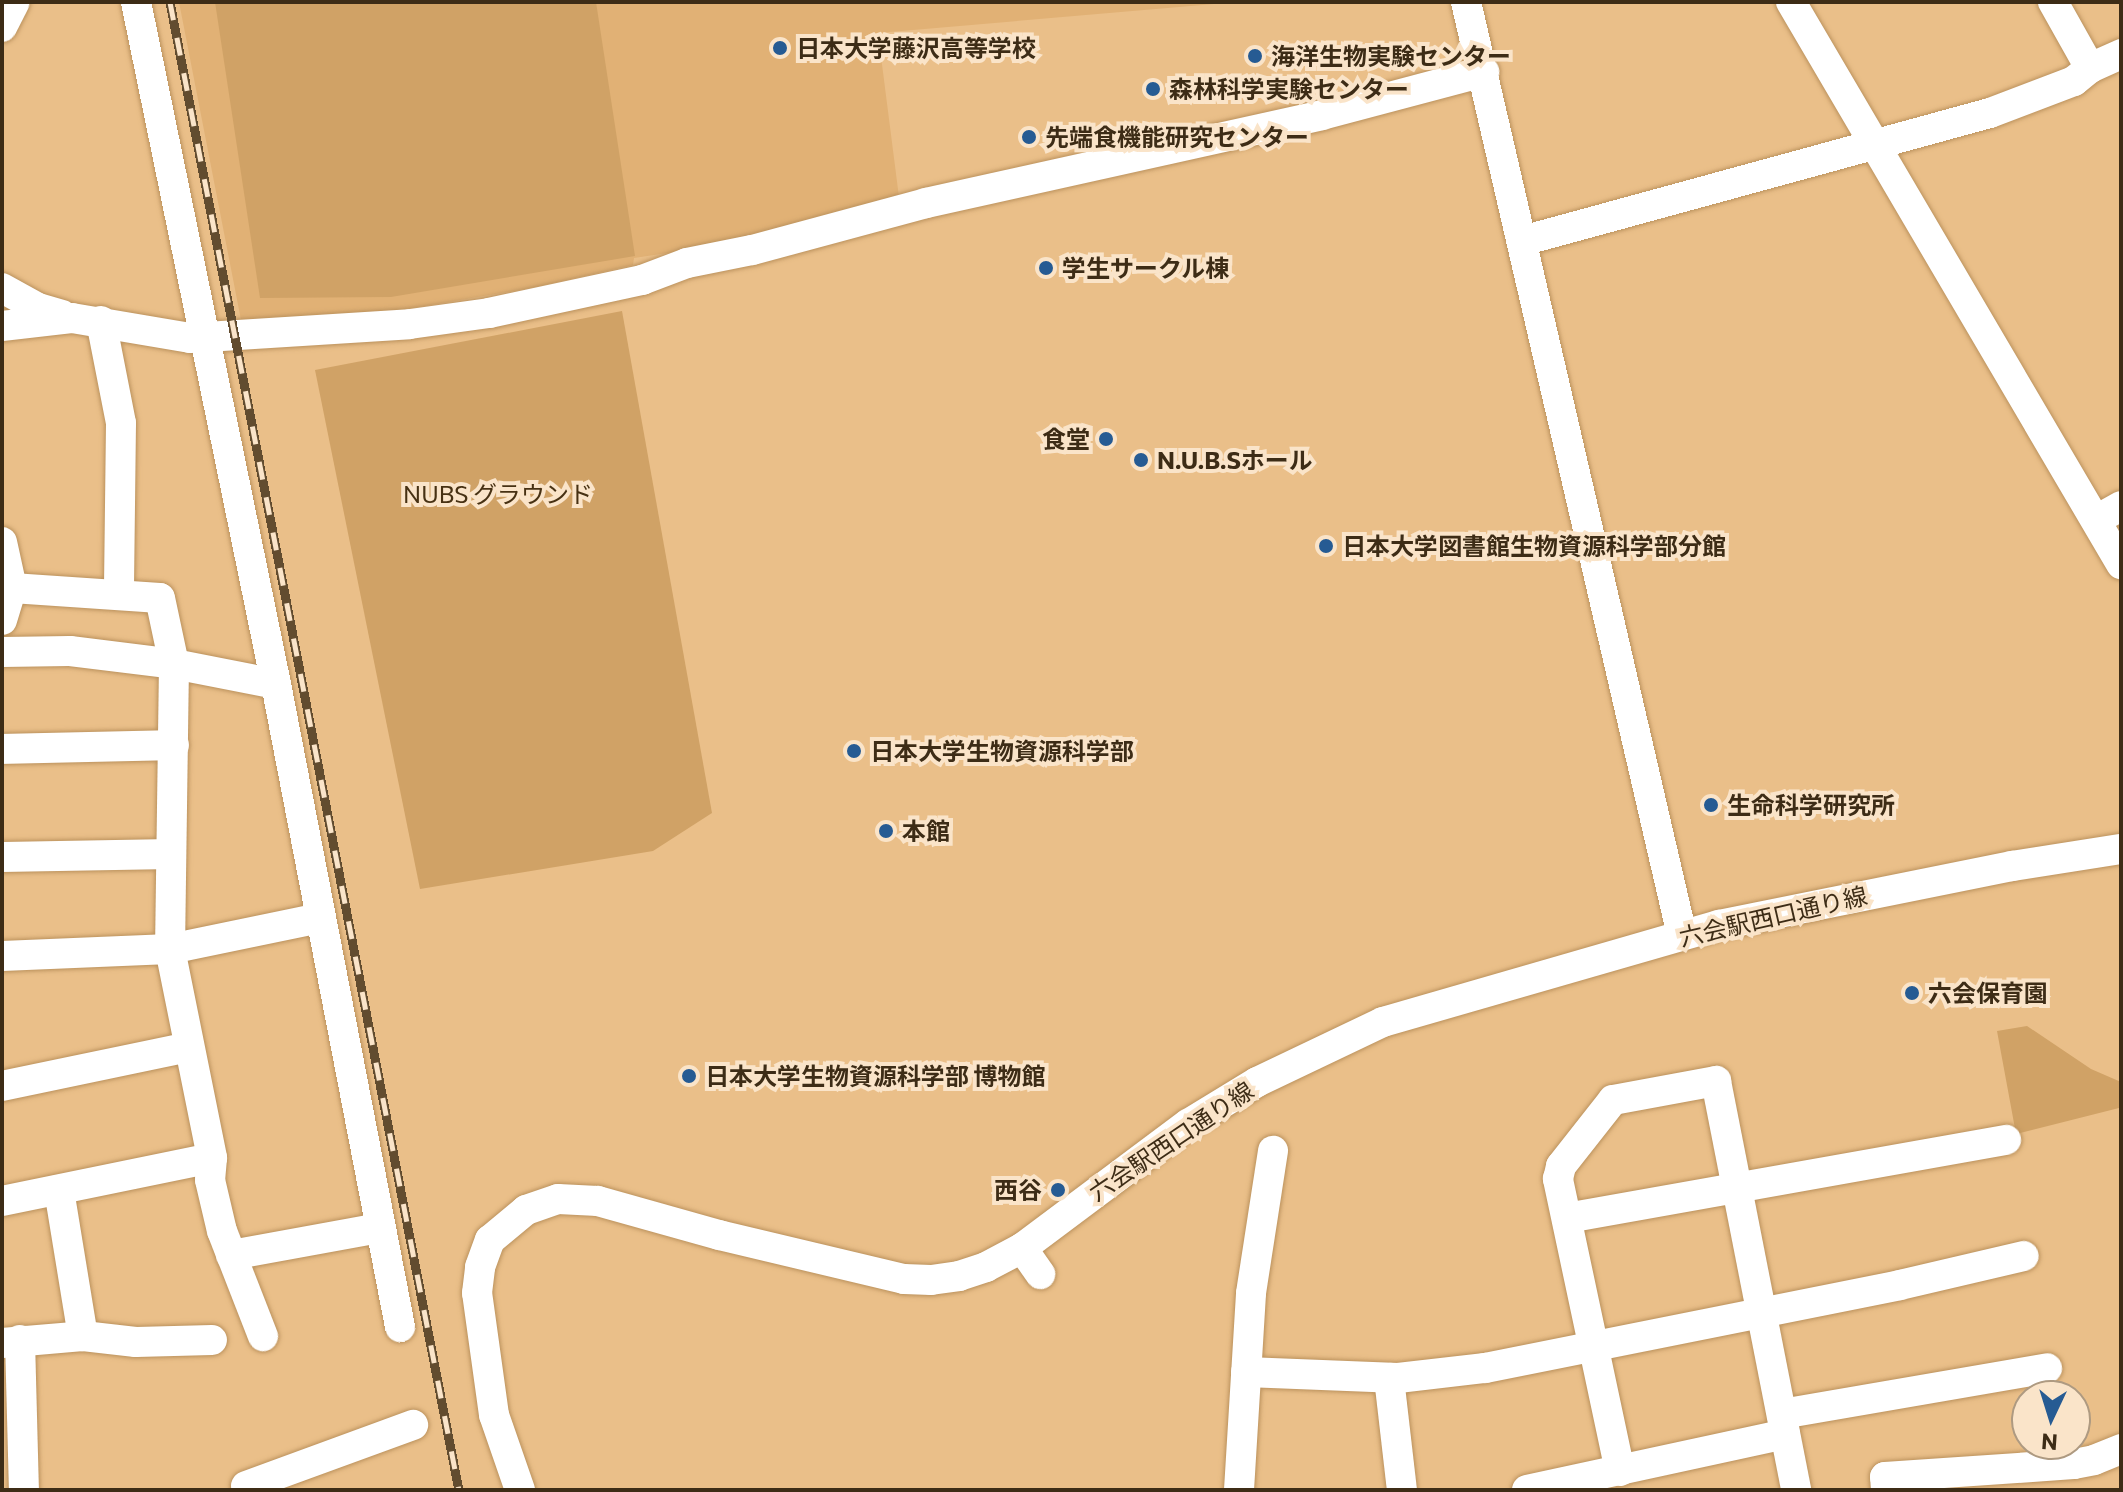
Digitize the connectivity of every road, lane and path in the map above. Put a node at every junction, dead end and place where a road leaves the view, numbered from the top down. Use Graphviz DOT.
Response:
graph roads {
  1 [pos="15,2"];
  2 [pos="136,2"];
  3 [pos="1466,2"];
  4 [pos="1791,2"];
  5 [pos="2053,2"];
  6 [pos="2,27"];
  7 [pos="2121,54"];
  8 [pos="2090,68"];
  9 [pos="1484,72"];
  10 [pos="1875,143"];
  11 [pos="1522,241"];
  12 [pos="2,288"];
  13 [pos="87,320"];
  14 [pos="2,326"];
  15 [pos="204,338"];
  16 [pos="2108,513"];
  17 [pos="2,542"];
  18 [pos="2121,564"];
  19 [pos="12,588"];
  20 [pos="119,594"];
  21 [pos="2,620"];
  22 [pos="2,652"];
  23 [pos="174,664"];
  24 [pos="276,684"];
  25 [pos="174,745"];
  26 [pos="2,749"];
  27 [pos="2121,849"];
  28 [pos="171,854"];
  29 [pos="2,857"];
  30 [pos="320,918"];
  31 [pos="1682,935"];
  32 [pos="170,949"];
  33 [pos="2,956"];
  34 [pos="188,1047"];
  35 [pos="2,1086"];
  36 [pos="2006,1140"];
  37 [pos="1273,1151"];
  38 [pos="212,1158"];
  39 [pos="1738,1189"];
  40 [pos="59,1190"];
  41 [pos="2,1201"];
  42 [pos="1567,1218"];
  43 [pos="380,1228"];
  44 [pos="1022,1248"];
  45 [pos="231,1255"];
  46 [pos="2024,1256"];
  47 [pos="1040,1274"];
  48 [pos="1762,1314"];
  49 [pos="400,1327"];
  50 [pos="83,1336"];
  51 [pos="263,1336"];
  52 [pos="212,1340"];
  53 [pos="11,1342"];
  54 [pos="1593,1347"];
  55 [pos="2047,1368"];
  56 [pos="1246,1372"];
  57 [pos="1389,1378"];
  58 [pos="1783,1424"];
  59 [pos="413,1425"];
  60 [pos="12,1445"];
  61 [pos="2121,1449"];
  62 [pos="1620,1471"];
  63 [pos="246,1486"];
  64 [pos="24,1490"];
  65 [pos="520,1490"];
  66 [pos="1239,1490"];
  67 [pos="1402,1490"];
  68 [pos="1527,1490"];
  69 [pos="1796,1490"];
  70 [pos="1886,1490"];
  1 -- 6 [label="street"];
  2 -- 15 [label="street"];
  3 -- 9 [label="street"];
  4 -- 10 [label="street"];
  5 -- 8 [label="street"];
  7 -- 8 [label="street"];
  8 -- 10 [label="street"];
  9 -- 11 [label="street"];
  9 -- 15 [label="street"];
  10 -- 11 [label="street"];
  10 -- 16 [label="street"];
  11 -- 31 [label="street"];
  12 -- 13 [label="street"];
  13 -- 14 [label="street"];
  13 -- 15 [label="street"];
  13 -- 20 [label="street"];
  15 -- 24 [label="street"];
  16 -- 18 [label="street"];
  17 -- 19 [label="street"];
  19 -- 20 [label="street"];
  19 -- 21 [label="street"];
  20 -- 23 [label="street"];
  22 -- 23 [label="street"];
  23 -- 24 [label="street"];
  23 -- 25 [label="street"];
  24 -- 30 [label="street"];
  25 -- 26 [label="street"];
  25 -- 28 [label="street"];
  27 -- 31 [label="street, 六会駅西口通り線"];
  28 -- 29 [label="street"];
  28 -- 32 [label="street"];
  30 -- 32 [label="street"];
  30 -- 43 [label="street"];
  31 -- 44 [label="street, 六会駅西口通り線"];
  32 -- 33 [label="street"];
  32 -- 34 [label="street"];
  34 -- 35 [label="street"];
  34 -- 38 [label="street"];
  36 -- 39 [label="street"];
  37 -- 56 [label="street"];
  38 -- 40 [label="street"];
  38 -- 45 [label="street"];
  39 -- 42 [label="street"];
  39 -- 42 [label="street"];
  39 -- 48 [label="street"];
  40 -- 41 [label="street"];
  40 -- 50 [label="street"];
  42 -- 54 [label="street"];
  43 -- 45 [label="street"];
  43 -- 49 [label="street"];
  44 -- 47 [label="street"];
  44 -- 65 [label="street, 六会駅西口通り線"];
  45 -- 51 [label="street"];
  46 -- 48 [label="street"];
  48 -- 54 [label="street"];
  48 -- 58 [label="street"];
  50 -- 52 [label="street"];
  50 -- 53 [label="street"];
  53 -- 60 [label="street"];
  54 -- 57 [label="street"];
  54 -- 62 [label="street"];
  55 -- 58 [label="street"];
  56 -- 57 [label="street"];
  56 -- 66 [label="street"];
  57 -- 67 [label="street"];
  58 -- 62 [label="street"];
  58 -- 69 [label="street"];
  59 -- 63 [label="street"];
  60 -- 64 [label="street"];
  61 -- 70 [label="street"];
  62 -- 68 [label="street"];
}
